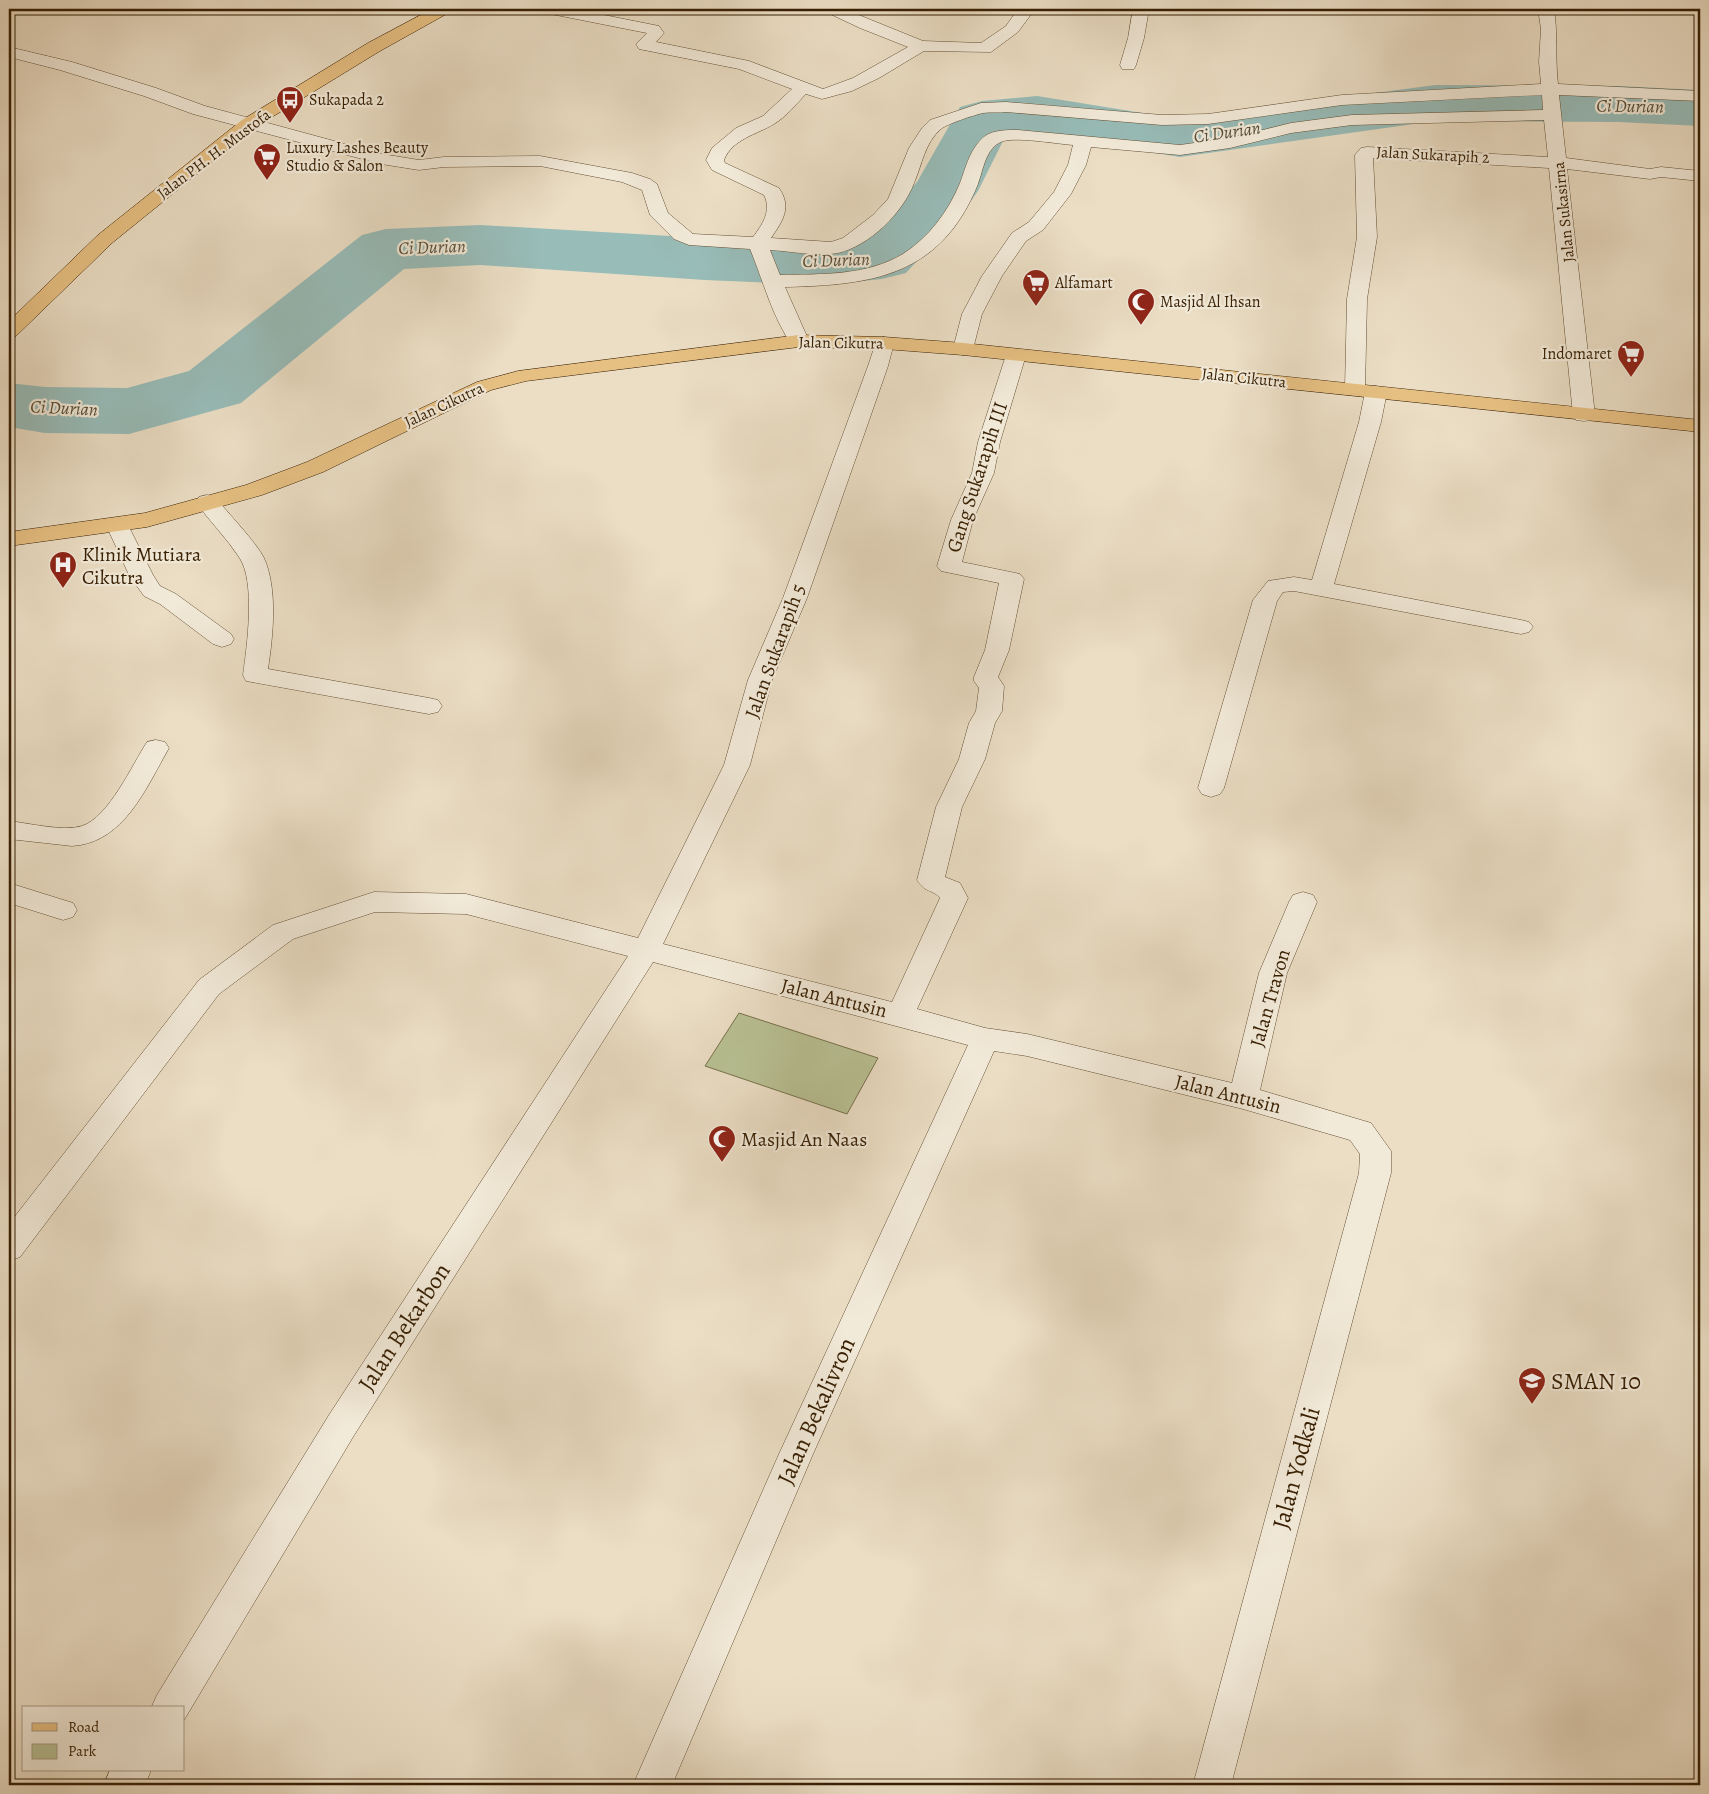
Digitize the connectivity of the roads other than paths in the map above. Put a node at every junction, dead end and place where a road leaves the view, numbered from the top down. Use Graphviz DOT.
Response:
graph roads {
  1 [pos="444,9"];
  2 [pos="551,9"];
  3 [pos="832,9"];
  4 [pos="1027,9"];
  5 [pos="1141,9"];
  6 [pos="1546,9"];
  7 [pos="922,46"];
  8 [pos="9,52"];
  9 [pos="1128,65"];
  10 [pos="804,87"];
  11 [pos="1700,96"];
  12 [pos="1552,102"];
  13 [pos="1066,113"];
  14 [pos="248,124"];
  15 [pos="1060,138"];
  16 [pos="1083,142"];
  17 [pos="1559,163"];
  18 [pos="1700,176"];
  19 [pos="759,244"];
  20 [pos="772,279"];
  21 [pos="9,332"];
  22 [pos="800,341"];
  23 [pos="884,344"];
  24 [pos="962,349"];
  25 [pos="1016,355"];
  26 [pos="1355,389"];
  27 [pos="1376,392"];
  28 [pos="1584,415"];
  29 [pos="1700,426"];
  30 [pos="207,502"];
  31 [pos="117,525"];
  32 [pos="9,539"];
  33 [pos="1321,589"];
  34 [pos="1521,626"];
  35 [pos="222,639"];
  36 [pos="429,706"];
  37 [pos="156,748"];
  38 [pos="1211,788"];
  39 [pos="9,830"];
  40 [pos="9,893"];
  41 [pos="1303,902"];
  42 [pos="63,910"];
  43 [pos="646,951"];
  44 [pos="900,1015"];
  45 [pos="985,1039"];
  46 [pos="1243,1097"];
  47 [pos="1376,1151"];
  48 [pos="9,1248"];
  49 [pos="171,1706"];
  50 [pos="131,1772"];
  51 [pos="123,1785"];
  52 [pos="652,1785"];
  53 [pos="1212,1785"];
  1 -- 14 [label="main road, Jalan PH. H. Mustofa"];
  2 -- 10 [label="street"];
  3 -- 7 [label="street"];
  4 -- 7 [label="street"];
  5 -- 9 [label="street"];
  6 -- 12 [label="street, Jalan Sukasirna"];
  7 -- 10 [label="street"];
  8 -- 14 [label="street"];
  10 -- 19 [label="street"];
  11 -- 12 [label="street"];
  12 -- 13 [label="street"];
  12 -- 16 [label="street"];
  12 -- 17 [label="street, Jalan Sukasirna"];
  13 -- 15 [label="street"];
  13 -- 19 [label="street"];
  14 -- 19 [label="street"];
  14 -- 21 [label="main road, Jalan PH. H. Mustofa"];
  15 -- 16 [label="street"];
  15 -- 20 [label="street"];
  16 -- 24 [label="street"];
  17 -- 18 [label="street"];
  17 -- 26 [label="street, Jalan Sukarapih 2"];
  17 -- 28 [label="street, Jalan Sukasirna"];
  19 -- 20 [label="street"];
  20 -- 22 [label="street"];
  22 -- 23 [label="main road, Jalan Cikutra"];
  22 -- 30 [label="main road, Jalan Cikutra"];
  23 -- 24 [label="main road, Jalan Cikutra"];
  23 -- 43 [label="street, Jalan Sukarapih 5"];
  24 -- 25 [label="main road, Jalan Cikutra"];
  25 -- 26 [label="main road, Jalan Cikutra"];
  25 -- 44 [label="street, Gang Sukarapih III"];
  26 -- 27 [label="main road, Jalan Cikutra"];
  27 -- 28 [label="main road, Jalan Cikutra"];
  27 -- 33 [label="street"];
  28 -- 29 [label="main road, Jalan Cikutra"];
  30 -- 31 [label="main road, Jalan Cikutra"];
  30 -- 36 [label="street"];
  31 -- 32 [label="main road, Jalan Cikutra"];
  31 -- 35 [label="street"];
  33 -- 34 [label="street"];
  33 -- 38 [label="street"];
  37 -- 39 [label="street"];
  40 -- 42 [label="street"];
  41 -- 46 [label="street, Jalan Travon"];
  43 -- 44 [label="street, Jalan Antusin"];
  43 -- 48 [label="street, Jalan Antusin"];
  43 -- 49 [label="street, Jalan Bekarbon"];
  44 -- 45 [label="street, Jalan Antusin"];
  45 -- 46 [label="street, Jalan Antusin"];
  45 -- 52 [label="street, Jalan Bekalivron"];
  46 -- 47 [label="street, Jalan Antusin"];
  47 -- 53 [label="street, Jalan Yodkali"];
  50 -- 51 [label="street"];
}
